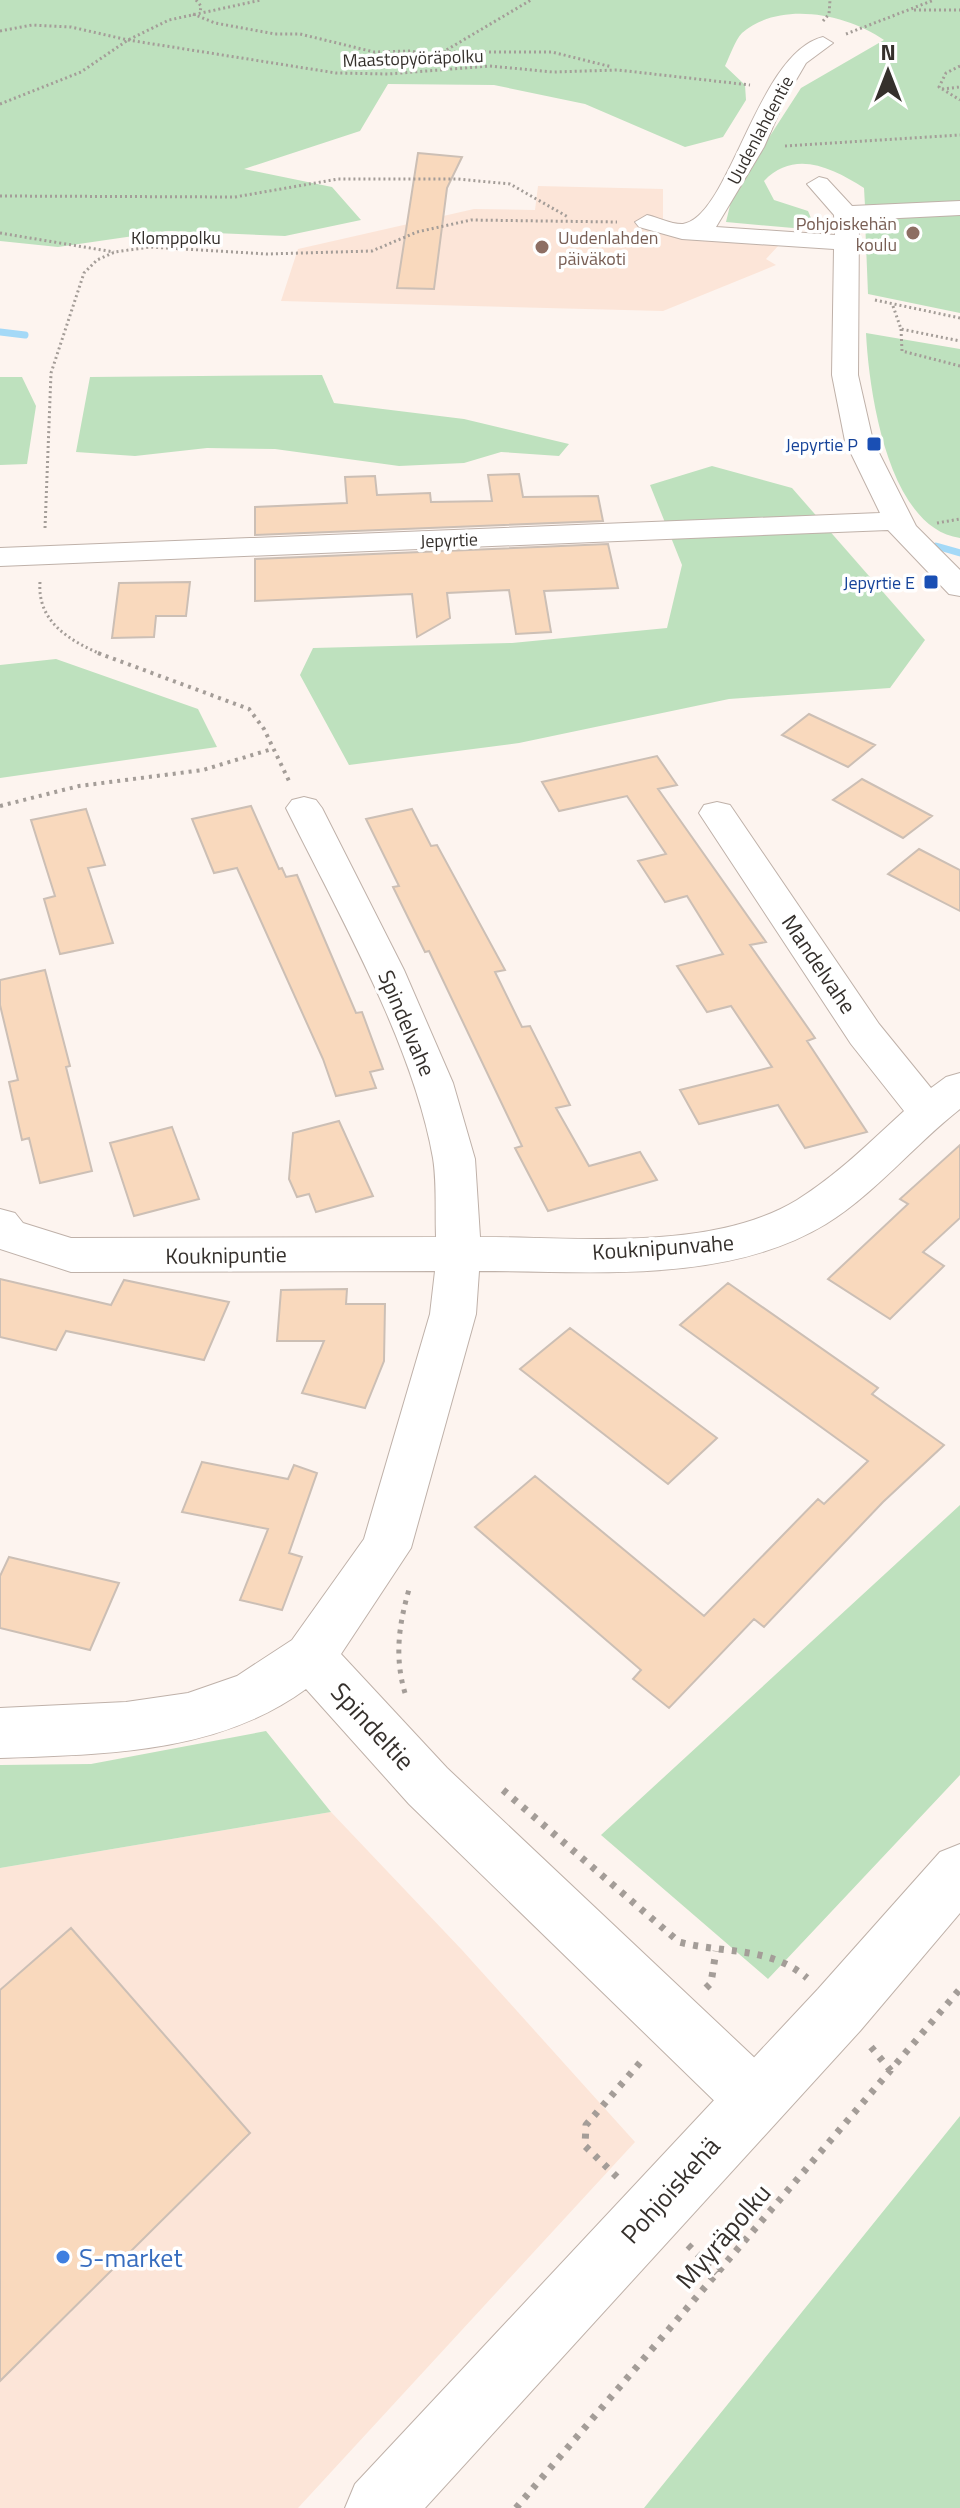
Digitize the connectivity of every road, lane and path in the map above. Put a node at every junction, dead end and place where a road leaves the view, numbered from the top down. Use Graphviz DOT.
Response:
graph roads {
  1 [pos="196,0"];
  2 [pos="261,0"];
  3 [pos="531,0"];
  4 [pos="934,0"];
  5 [pos="909,10"];
  6 [pos="960,10"];
  7 [pos="200,13"];
  8 [pos="193,14"];
  9 [pos="0,31"];
  10 [pos="128,40"];
  11 [pos="823,43"];
  12 [pos="443,52"];
  13 [pos="960,66"];
  14 [pos="618,70"];
  15 [pos="783,85"];
  16 [pos="960,87"];
  17 [pos="941,89"];
  18 [pos="960,100"];
  19 [pos="0,104"];
  20 [pos="960,135"];
  21 [pos="753,147"];
  22 [pos="819,184"];
  23 [pos="0,196"];
  24 [pos="960,208"];
  25 [pos="846,213"];
  26 [pos="571,219"];
  27 [pos="636,222"];
  28 [pos="682,232"];
  29 [pos="0,233"];
  30 [pos="847,243"];
  31 [pos="115,252"];
  32 [pos="845,295"];
  33 [pos="893,306"];
  34 [pos="960,318"];
  35 [pos="901,329"];
  36 [pos="960,341"];
  37 [pos="960,366"];
  38 [pos="898,521"];
  39 [pos="42,556"];
  40 [pos="0,557"];
  41 [pos="960,587"];
  42 [pos="272,749"];
  43 [pos="0,806"];
  44 [pos="304,808"];
  45 [pos="717,813"];
  46 [pos="943,1099"];
  47 [pos="0,1225"];
  48 [pos="459,1252"];
  49 [pos="413,1579"];
  50 [pos="310,1657"];
  51 [pos="405,1696"];
  52 [pos="0,1733"];
  53 [pos="498,1786"];
  54 [pos="960,1871"];
  55 [pos="716,1951"];
  56 [pos="960,1989"];
  57 [pos="839,2010"];
  58 [pos="675,2023"];
  59 [pos="891,2071"];
  60 [pos="754,2098"];
  61 [pos="652,2210"];
  62 [pos="717,2273"];
  63 [pos="379,2508"];
  64 [pos="516,2508"];
  1 -- 7 [label="path"];
  2 -- 7 [label="path"];
  3 -- 12 [label="path"];
  4 -- 5 [label="path"];
  5 -- 6 [label="path"];
  5 -- 11 [label="path"];
  7 -- 8 [label="path"];
  8 -- 10 [label="path"];
  8 -- 12 [label="path"];
  9 -- 10 [label="path, Maastopyöräpolku"];
  10 -- 14 [label="path, Maastopyöräpolku"];
  10 -- 19 [label="path"];
  11 -- 15 [label="street, Uudenlahdentie"];
  12 -- 14 [label="path"];
  13 -- 17 [label="path"];
  14 -- 15 [label="path, Maastopyöräpolku"];
  15 -- 21 [label="street, Uudenlahdentie"];
  16 -- 17 [label="path"];
  17 -- 18 [label="path"];
  20 -- 21 [label="path"];
  21 -- 28 [label="street, Uudenlahdentie"];
  22 -- 25 [label="street"];
  23 -- 26 [label="path"];
  24 -- 25 [label="street"];
  25 -- 30 [label="street"];
  26 -- 27 [label="path"];
  26 -- 31 [label="path, Klomppolku"];
  27 -- 28 [label="street"];
  28 -- 30 [label="street"];
  29 -- 31 [label="path"];
  30 -- 32 [label="street"];
  31 -- 39 [label="path, Klomppolku"];
  32 -- 33 [label="path"];
  32 -- 38 [label="street"];
  33 -- 34 [label="path"];
  33 -- 35 [label="path"];
  35 -- 36 [label="path"];
  35 -- 37 [label="path"];
  38 -- 39 [label="street, Jepyrtie"];
  38 -- 41 [label="street"];
  39 -- 40 [label="street, Jepyrtie"];
  39 -- 42 [label="path, Klomppolku"];
  42 -- 43 [label="path"];
  42 -- 44 [label="path, Klomppolku"];
  44 -- 48 [label="street, Spindelvahe"];
  45 -- 46 [label="street, Mandelvahe"];
  46 -- 48 [label="street, Kouknipunvahe"];
  47 -- 48 [label="street, Kouknipuntie"];
  48 -- 50 [label="street"];
  49 -- 51 [label="path"];
  50 -- 52 [label="street"];
  50 -- 58 [label="street, Spindeltie"];
  53 -- 55 [label="path"];
  54 -- 57 [label="street, Pohjoiskehä"];
  55 -- 57 [label="path"];
  55 -- 58 [label="path"];
  56 -- 59 [label="path, Myyräpolku"];
  57 -- 59 [label="path"];
  57 -- 60 [label="street, Pohjoiskehä"];
  58 -- 60 [label="street, Spindeltie"];
  58 -- 61 [label="path"];
  59 -- 62 [label="path, Myyräpolku"];
  60 -- 61 [label="street, Pohjoiskehä"];
  61 -- 62 [label="path"];
  61 -- 63 [label="street, Pohjoiskehä"];
  62 -- 64 [label="path, Myyräpolku"];
}
